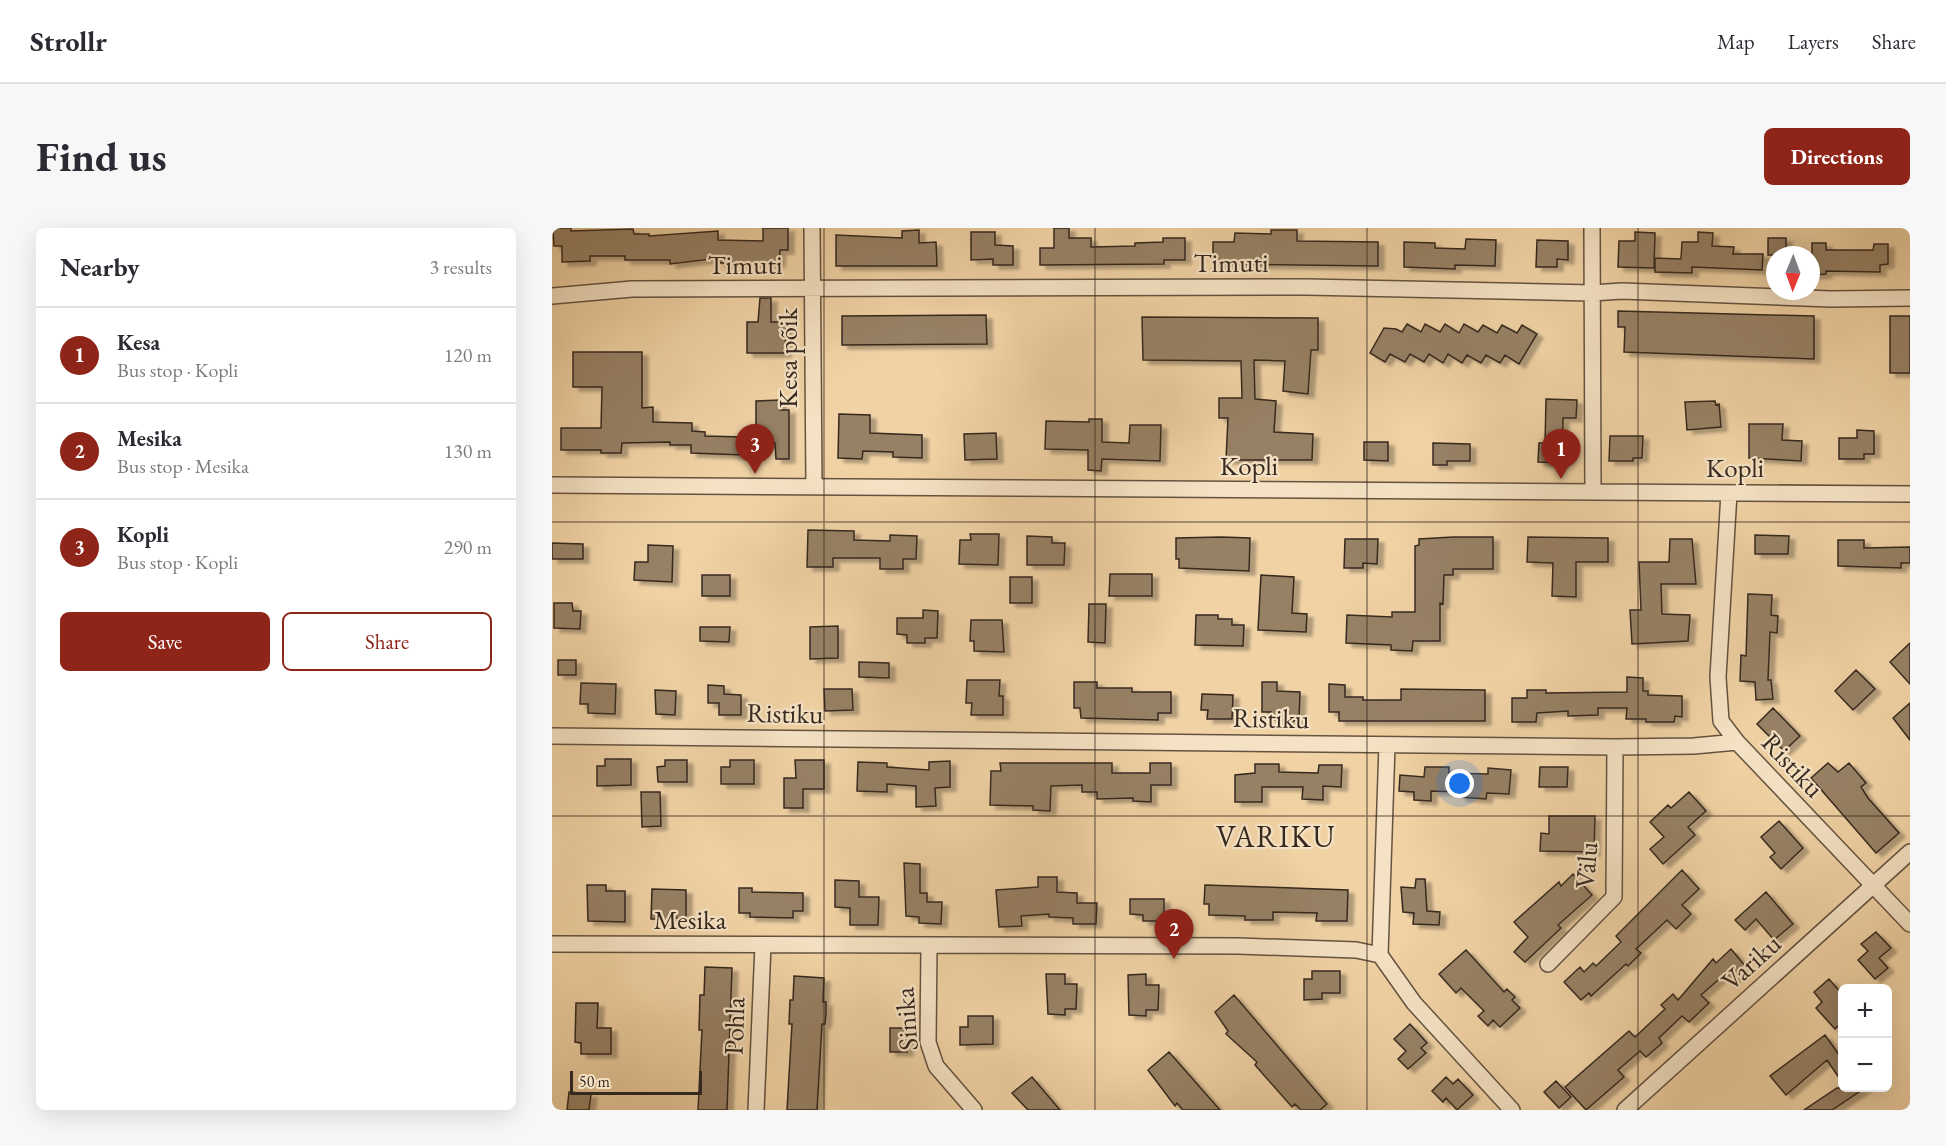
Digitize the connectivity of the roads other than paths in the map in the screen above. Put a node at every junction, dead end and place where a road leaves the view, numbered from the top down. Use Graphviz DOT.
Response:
graph roads {
  1 [pos="812,228"];
  2 [pos="1592,228"];
  3 [pos="813,289"];
  4 [pos="1592,293"];
  5 [pos="552,296"];
  6 [pos="1910,298"];
  7 [pos="552,485"];
  8 [pos="814,487"];
  9 [pos="1593,492"];
  10 [pos="1729,493"];
  11 [pos="1910,494"];
  12 [pos="552,736"];
  13 [pos="1737,742"];
  14 [pos="1387,745"];
  15 [pos="1616,747"];
  16 [pos="1910,852"];
  17 [pos="1873,886"];
  18 [pos="1910,924"];
  19 [pos="552,944"];
  20 [pos="763,945"];
  21 [pos="930,946"];
  22 [pos="1380,955"];
  23 [pos="1548,964"];
  24 [pos="756,1110"];
  25 [pos="974,1110"];
  26 [pos="1512,1110"];
  27 [pos="1625,1110"];
  1 -- 3 [label="street, Kesa põik"];
  2 -- 4 [label="street"];
  3 -- 4 [label="street, Timuti"];
  3 -- 5 [label="street, Timuti"];
  3 -- 8 [label="street, Kesa põik"];
  4 -- 6 [label="street, Timuti"];
  4 -- 9 [label="street"];
  7 -- 8 [label="street, Kopli"];
  8 -- 9 [label="street, Kopli"];
  9 -- 10 [label="street, Kopli"];
  10 -- 11 [label="street, Kopli"];
  10 -- 13 [label="street"];
  12 -- 14 [label="street, Ristiku"];
  13 -- 15 [label="street, Ristiku"];
  13 -- 17 [label="street, Ristiku"];
  14 -- 15 [label="street, Ristiku"];
  14 -- 22 [label="street"];
  15 -- 23 [label="street, Välu"];
  16 -- 17 [label="street, Variku"];
  17 -- 18 [label="street, Ristiku"];
  17 -- 27 [label="street, Variku"];
  19 -- 20 [label="street, Mesika"];
  20 -- 21 [label="street, Mesika"];
  20 -- 24 [label="street, Pohla"];
  21 -- 22 [label="street, Mesika"];
  21 -- 25 [label="street, Sinika"];
  22 -- 26 [label="street"];
}
